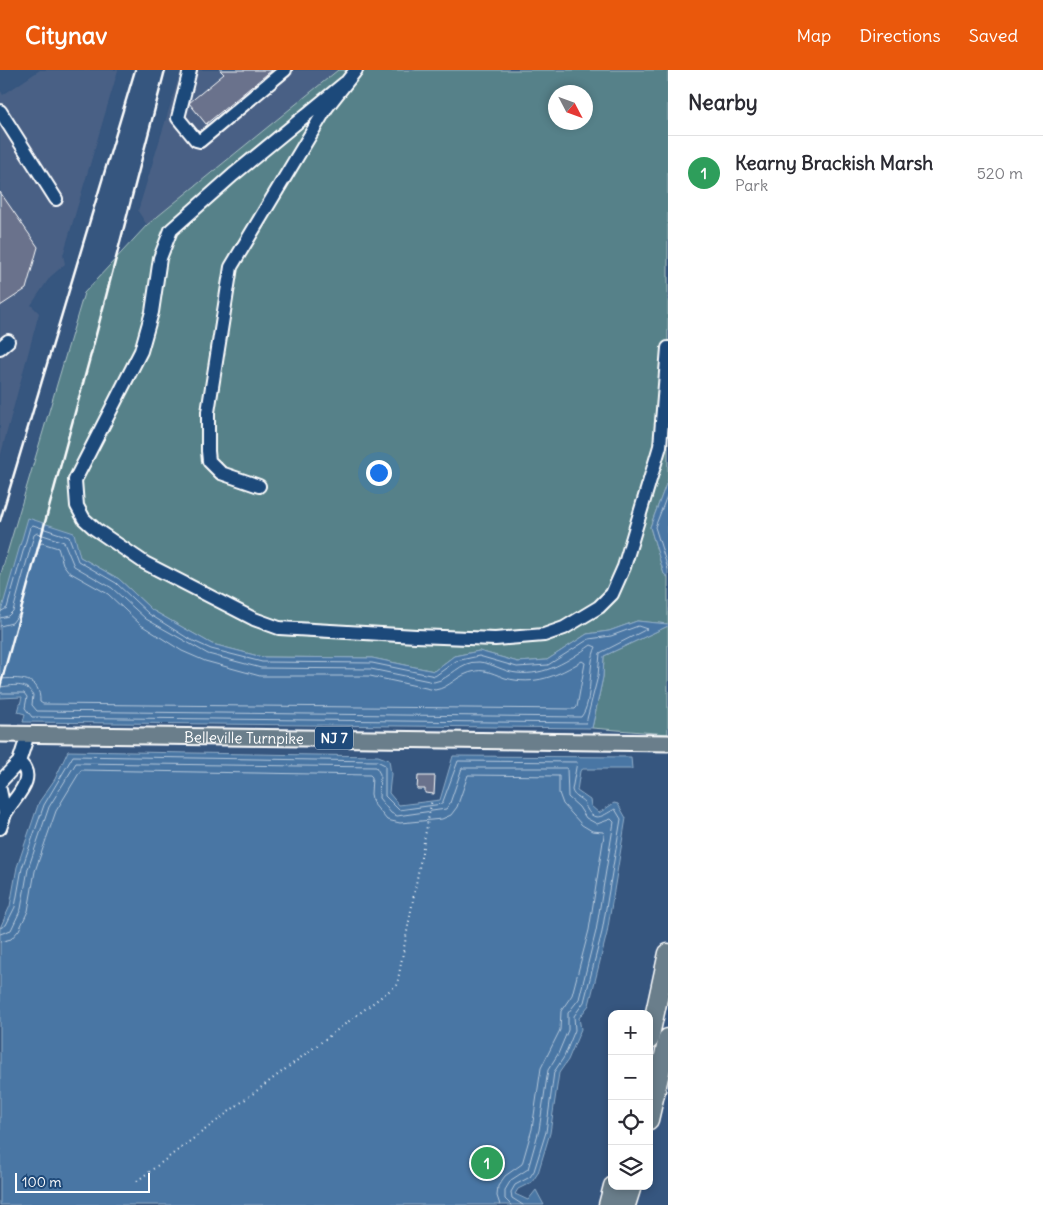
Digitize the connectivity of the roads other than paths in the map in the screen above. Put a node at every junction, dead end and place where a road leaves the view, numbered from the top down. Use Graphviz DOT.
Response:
graph roads {
  1 [pos="190,70"];
  2 [pos="285,70"];
  3 [pos="356,70"];
  4 [pos="345,84"];
  5 [pos="0,110"];
  6 [pos="56,199"];
  7 [pos="668,348"];
  8 [pos="259,486"];
  9 [pos="0,734"];
  10 [pos="28,734"];
  11 [pos="668,742"];
  12 [pos="19,762"];
  13 [pos="0,782"];
  14 [pos="0,790"];
  15 [pos="5,814"];
  16 [pos="0,828"];
  17 [pos="668,953"];
  18 [pos="653,1022"];
  19 [pos="668,1038"];
  20 [pos="653,1103"];
  21 [pos="612,1190"];
  22 [pos="631,1190"];
  23 [pos="608,1205"];
  24 [pos="626,1205"];
  1 -- 2 [label="lane"];
  3 -- 4 [label="lane"];
  4 -- 7 [label="lane"];
  4 -- 8 [label="lane"];
  5 -- 6 [label="lane"];
  9 -- 10 [label="main road, Belleville Turnpike / NJ 7"];
  10 -- 11 [label="main road, Belleville Turnpike / NJ 7"];
  10 -- 12 [label="lane"];
  12 -- 13 [label="lane"];
  12 -- 15 [label="lane"];
  14 -- 15 [label="lane"];
  15 -- 16 [label="lane"];
  17 -- 18 [label="highway"];
  19 -- 20 [label="highway"];
  21 -- 23 [label="highway"];
  22 -- 24 [label="highway"];
}
